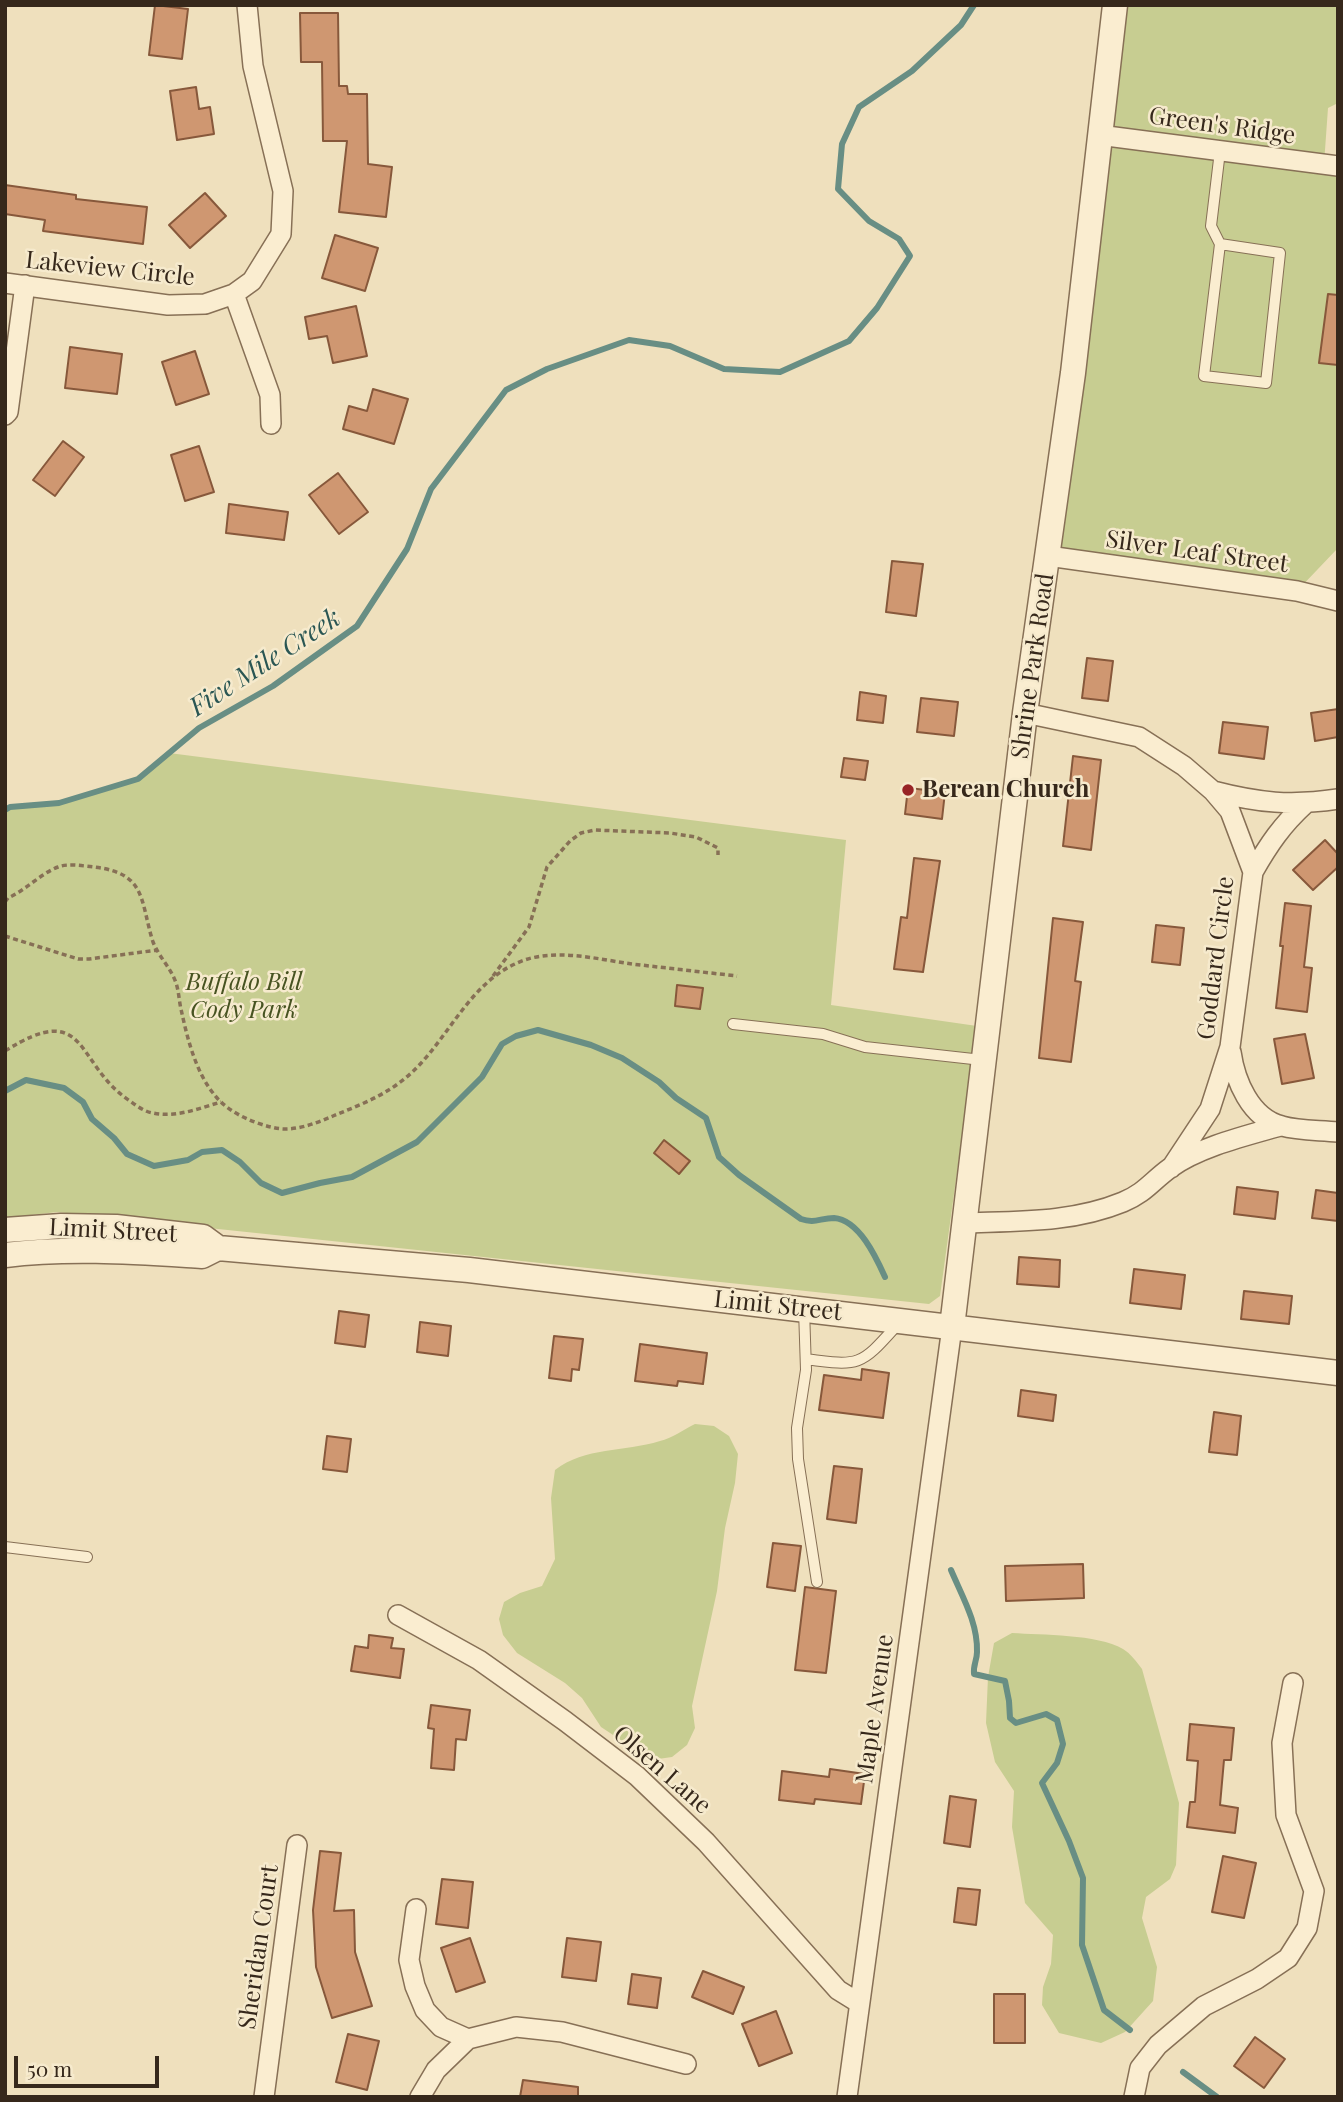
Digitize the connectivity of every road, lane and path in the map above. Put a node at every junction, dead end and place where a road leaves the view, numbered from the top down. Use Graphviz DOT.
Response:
graph roads {
  1 [pos="247,5"];
  2 [pos="1115,5"];
  3 [pos="1099,135"];
  4 [pos="1220,151"];
  5 [pos="1338,166"];
  6 [pos="1220,244"];
  7 [pos="15,284"];
  8 [pos="234,294"];
  9 [pos="5,415"];
  10 [pos="271,424"];
  11 [pos="1048,556"];
  12 [pos="1338,601"];
  13 [pos="1025,713"];
  14 [pos="1213,791"];
  15 [pos="1338,799"];
  16 [pos="1305,804"];
  17 [pos="718,855"];
  18 [pos="1254,872"];
  19 [pos="5,902"];
  20 [pos="5,936"];
  21 [pos="158,950"];
  22 [pos="737,976"];
  23 [pos="490,980"];
  24 [pos="733,1024"];
  25 [pos="1230,1047"];
  26 [pos="5,1051"];
  27 [pos="983,1060"];
  28 [pos="222,1102"];
  29 [pos="1280,1126"];
  30 [pos="1338,1132"];
  31 [pos="1171,1168"];
  32 [pos="964,1223"];
  33 [pos="5,1230"];
  34 [pos="218,1248"];
  35 [pos="5,1255"];
  36 [pos="804,1309"];
  37 [pos="901,1320"];
  38 [pos="952,1327"];
  39 [pos="806,1359"];
  40 [pos="1338,1373"];
  41 [pos="5,1547"];
  42 [pos="87,1558"];
  43 [pos="817,1582"];
  44 [pos="398,1615"];
  45 [pos="1293,1683"];
  46 [pos="297,1845"];
  47 [pos="416,1909"];
  48 [pos="859,2003"];
  49 [pos="468,2039"];
  50 [pos="686,2064"];
  51 [pos="264,2097"];
  52 [pos="420,2097"];
  53 [pos="848,2097"];
  54 [pos="1134,2097"];
  1 -- 8 [label="street, Lakeview Circle"];
  2 -- 3 [label="street, Shrine Park Road"];
  3 -- 4 [label="street, Green's Ridge"];
  3 -- 11 [label="street, Shrine Park Road"];
  4 -- 5 [label="street, Green's Ridge"];
  4 -- 6 [label="lane"];
  6 -- 6 [label="lane"];
  7 -- 8 [label="street, Lakeview Circle"];
  7 -- 9 [label="street"];
  8 -- 10 [label="street"];
  11 -- 12 [label="street, Silver Leaf Street"];
  11 -- 13 [label="street, Shrine Park Road"];
  13 -- 14 [label="street, Goddard Circle"];
  13 -- 27 [label="street, Shrine Park Road"];
  14 -- 16 [label="street"];
  14 -- 18 [label="street, Goddard Circle"];
  15 -- 16 [label="street"];
  16 -- 18 [label="street"];
  17 -- 23 [label="path"];
  18 -- 25 [label="street, Goddard Circle"];
  19 -- 21 [label="path"];
  20 -- 21 [label="path"];
  21 -- 28 [label="path"];
  22 -- 23 [label="path"];
  23 -- 28 [label="path"];
  24 -- 27 [label="lane"];
  25 -- 29 [label="street"];
  25 -- 31 [label="street, Goddard Circle"];
  26 -- 28 [label="path"];
  27 -- 32 [label="street, Shrine Park Road"];
  29 -- 30 [label="street"];
  29 -- 31 [label="street, Goddard Circle"];
  31 -- 32 [label="street, Goddard Circle"];
  32 -- 38 [label="street, Shrine Park Road"];
  33 -- 34 [label="street, Limit Street"];
  34 -- 35 [label="street, Limit Street"];
  34 -- 36 [label="street, Limit Street"];
  36 -- 37 [label="street, Limit Street"];
  36 -- 39 [label="lane"];
  37 -- 38 [label="street, Limit Street"];
  37 -- 39 [label="lane"];
  38 -- 40 [label="street, Limit Street"];
  38 -- 48 [label="street, Maple Avenue"];
  39 -- 43 [label="lane"];
  41 -- 42 [label="lane"];
  44 -- 48 [label="street, Olsen Lane"];
  45 -- 54 [label="street"];
  46 -- 51 [label="street, Sheridan Court"];
  47 -- 49 [label="street"];
  48 -- 53 [label="street, Maple Avenue"];
  49 -- 50 [label="street"];
  49 -- 52 [label="street"];
}
